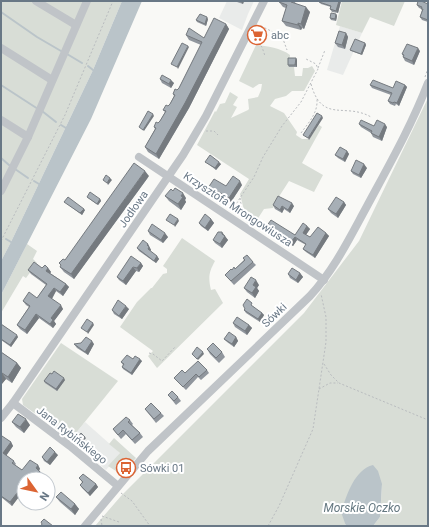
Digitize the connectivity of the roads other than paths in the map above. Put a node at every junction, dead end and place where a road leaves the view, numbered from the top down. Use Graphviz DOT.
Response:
graph roads {
  1 [pos="36,1"];
  2 [pos="87,1"];
  3 [pos="264,1"];
  4 [pos="76,25"];
  5 [pos="1,48"];
  6 [pos="52,80"];
  7 [pos="425,82"];
  8 [pos="1,120"];
  9 [pos="28,137"];
  10 [pos="139,157"];
  11 [pos="169,177"];
  12 [pos="1,191"];
  13 [pos="322,282"];
  14 [pos="13,403"];
  15 [pos="1,418"];
  16 [pos="119,489"];
  17 [pos="85,526"];
  1 -- 4 [label="street"];
  2 -- 4 [label="street"];
  3 -- 11 [label="street, Jodłowa"];
  4 -- 6 [label="street"];
  5 -- 6 [label="street"];
  6 -- 9 [label="street"];
  7 -- 13 [label="street, Sówki"];
  8 -- 9 [label="street"];
  9 -- 12 [label="street"];
  10 -- 11 [label="street, Krzysztofa Mrongowiusza"];
  11 -- 13 [label="street, Krzysztofa Mrongowiusza"];
  11 -- 14 [label="street, Jodłowa"];
  13 -- 16 [label="street, Sówki"];
  14 -- 15 [label="street, Jodłowa"];
  14 -- 16 [label="street, Jana Rybińskiego"];
  16 -- 17 [label="street, Sówki"];
}
